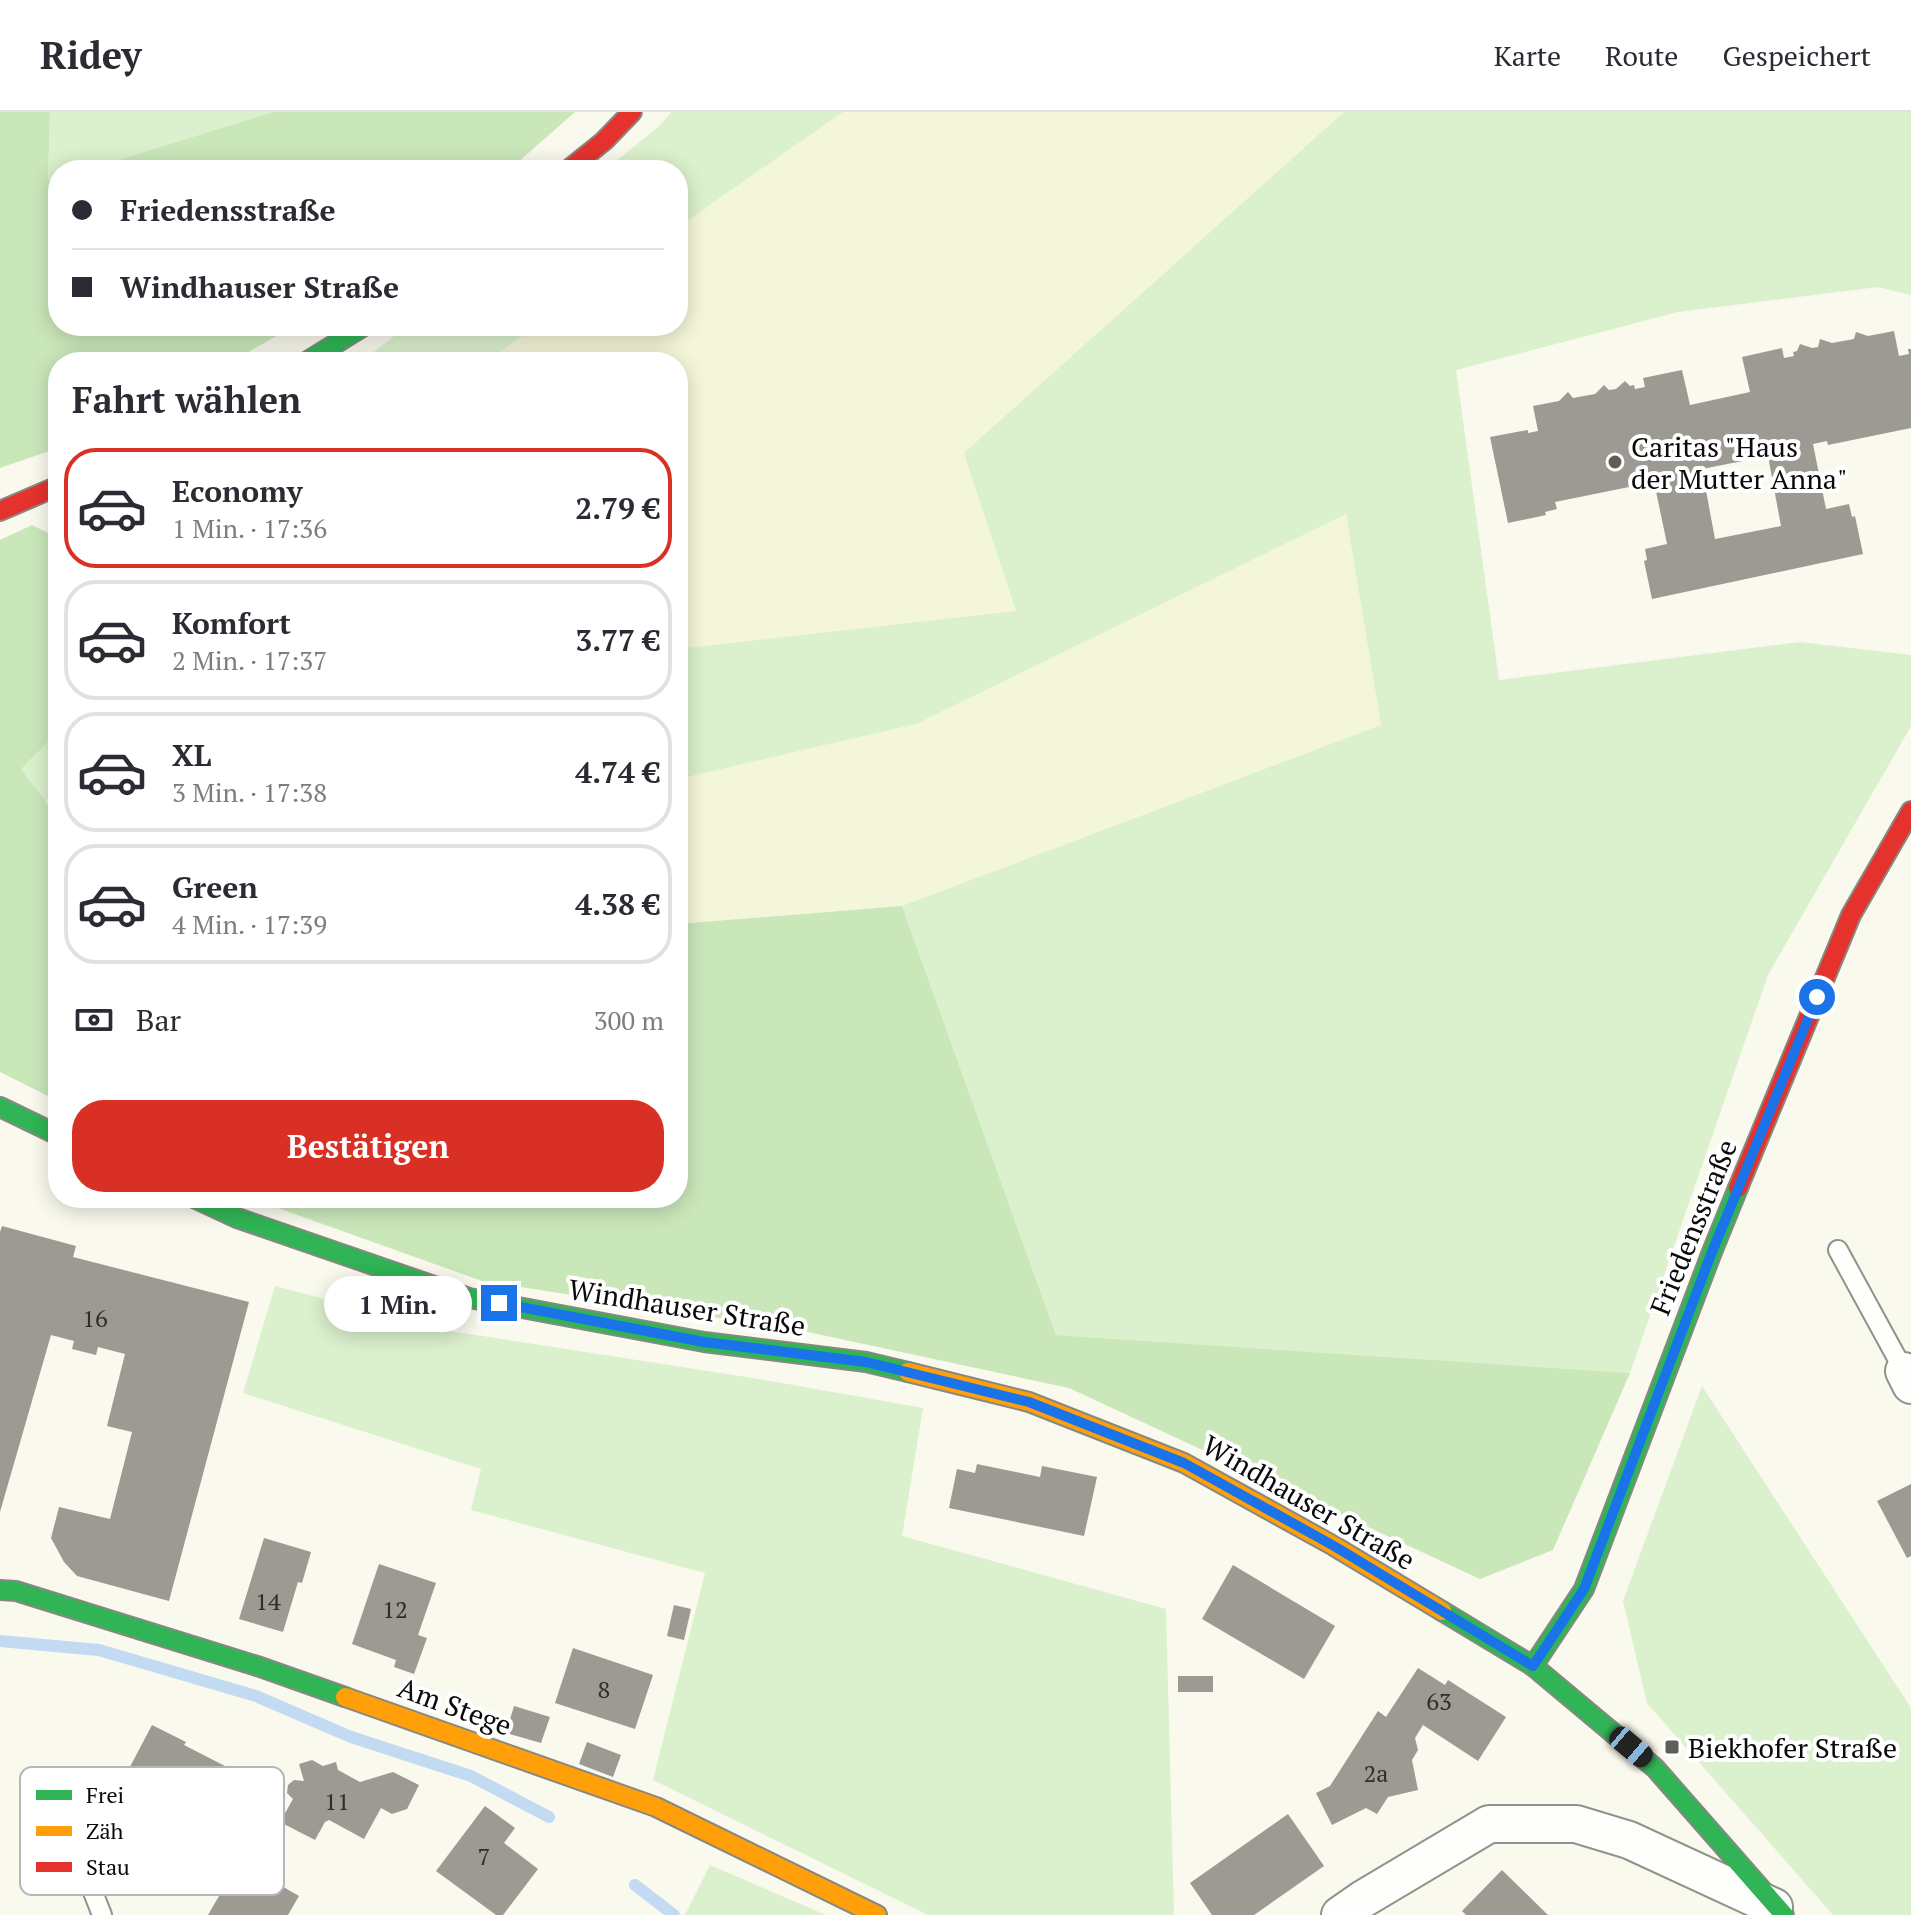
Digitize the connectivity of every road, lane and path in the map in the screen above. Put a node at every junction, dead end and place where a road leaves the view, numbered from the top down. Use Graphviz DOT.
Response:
graph roads {
  1 [pos="632,112"];
  2 [pos="580,160"];
  3 [pos="348,336"];
  4 [pos="322,352"];
  5 [pos="48,490"];
  6 [pos="0,511"];
  7 [pos="1911,811"];
  8 [pos="0,1107"];
  9 [pos="48,1130"];
  10 [pos="216,1208"];
  11 [pos="1838,1250"];
  12 [pos="1907,1378"];
  13 [pos="0,1590"];
  14 [pos="1533,1666"];
  15 [pos="94,1895"];
  16 [pos="1780,1911"];
  17 [pos="102,1915"];
  18 [pos="877,1915"];
  19 [pos="1340,1915"];
  1 -- 2 [label="main road"];
  3 -- 4 [label="main road"];
  5 -- 6 [label="main road"];
  7 -- 14 [label="main road, Friedensstraße"];
  8 -- 9 [label="main road"];
  10 -- 14 [label="main road, Windhauser Straße"];
  11 -- 12 [label="lane"];
  13 -- 18 [label="main road, Am Stege"];
  14 -- 16 [label="main road, Windhauser Straße"];
  15 -- 17 [label="lane"];
  16 -- 19 [label="street"];
}
